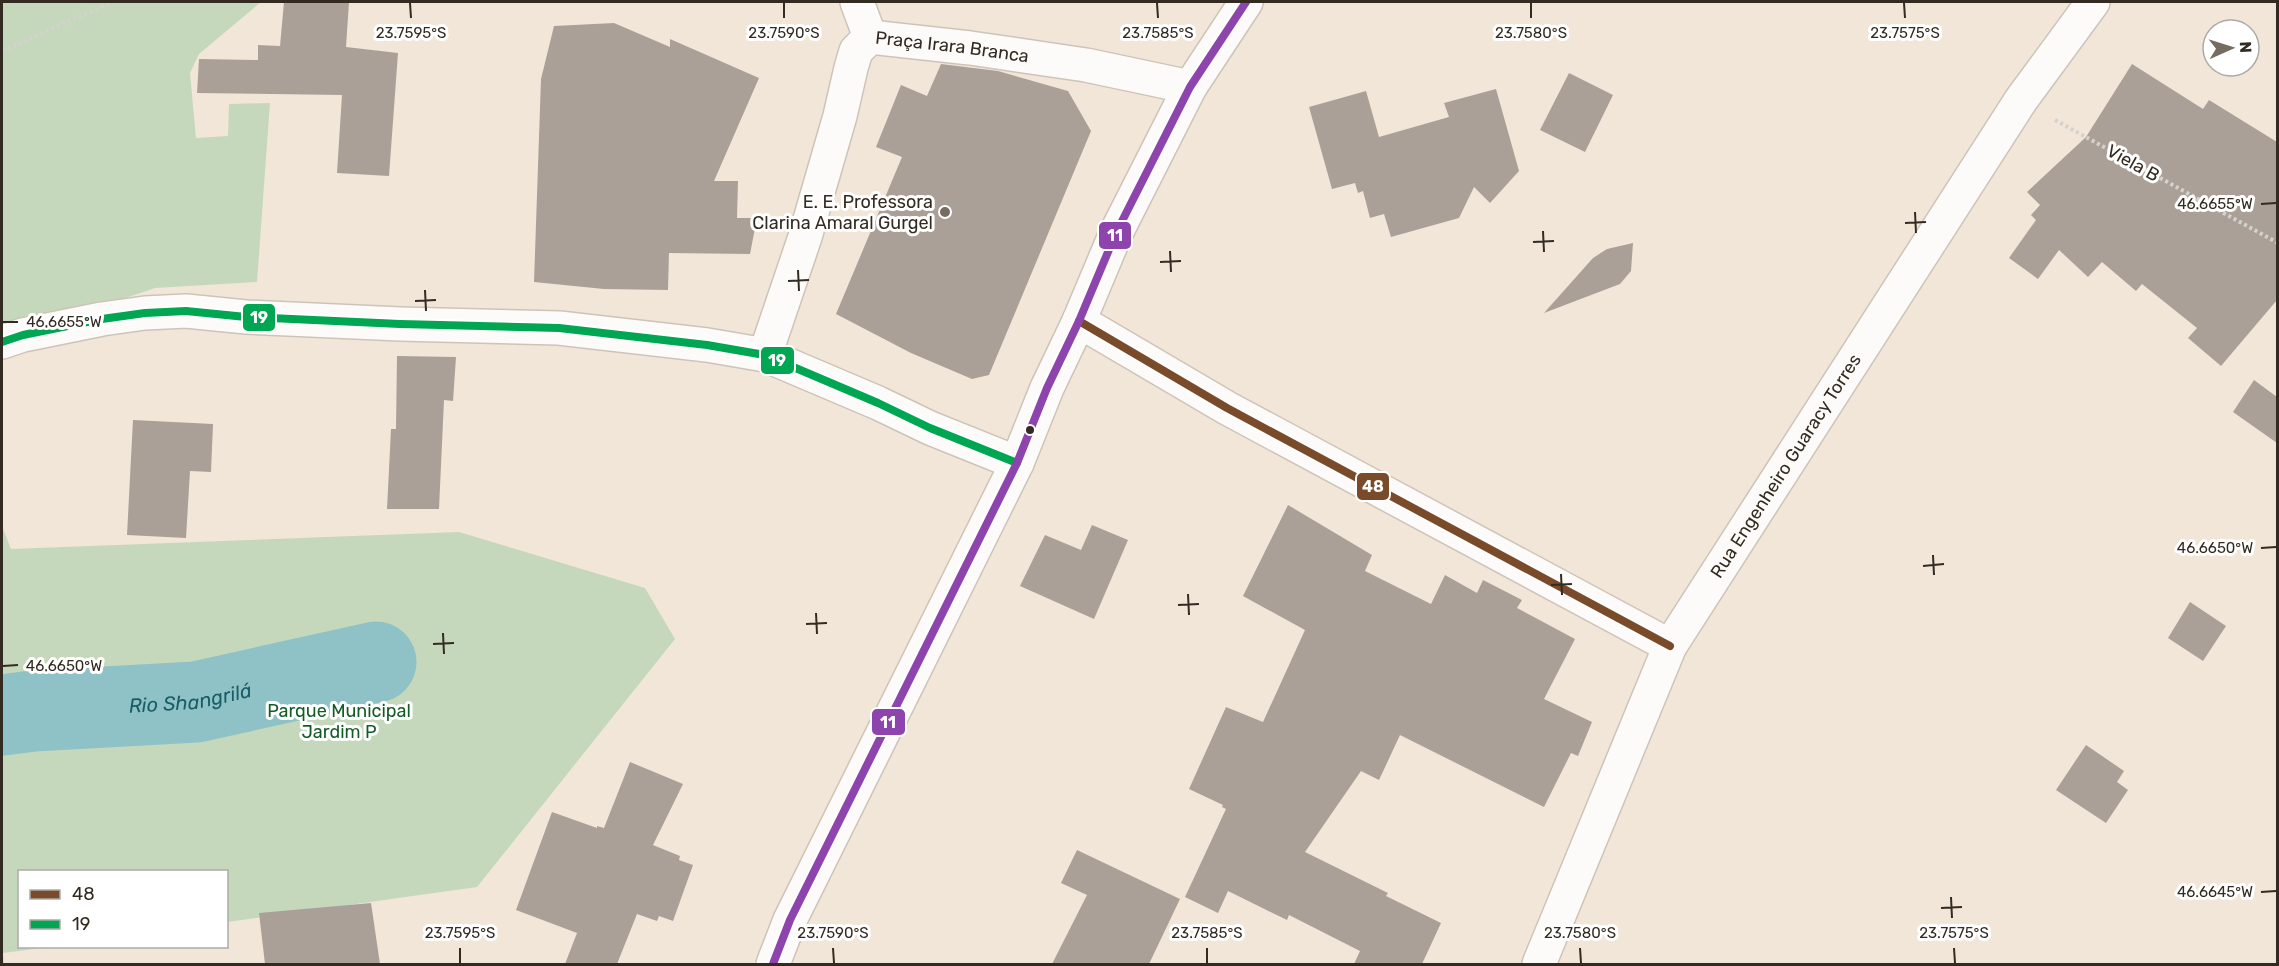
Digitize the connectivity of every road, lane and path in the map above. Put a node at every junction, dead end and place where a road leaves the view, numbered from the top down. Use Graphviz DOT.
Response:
graph roads {
  1 [pos="112,2"];
  2 [pos="857,2"];
  3 [pos="1246,2"];
  4 [pos="2093,2"];
  5 [pos="870,37"];
  6 [pos="2,51"];
  7 [pos="1190,87"];
  8 [pos="2021,100"];
  9 [pos="2277,243"];
  10 [pos="1079,321"];
  11 [pos="2,342"];
  12 [pos="765,355"];
  13 [pos="1017,463"];
  14 [pos="1671,646"];
  15 [pos="773,964"];
  16 [pos="1539,964"];
  1 -- 6 [label="path"];
  2 -- 5 [label="street"];
  3 -- 7 [label="street"];
  4 -- 8 [label="street, Rua Engenheiro Guaracy Torres"];
  5 -- 7 [label="street, Praça Irara Branca"];
  5 -- 12 [label="street, Praça Irara Branca"];
  7 -- 10 [label="street"];
  8 -- 9 [label="path, Viela B"];
  8 -- 14 [label="street, Rua Engenheiro Guaracy Torres"];
  10 -- 13 [label="street"];
  10 -- 14 [label="street"];
  11 -- 12 [label="street"];
  12 -- 13 [label="street"];
  13 -- 15 [label="street"];
  14 -- 16 [label="street, Rua Engenheiro Guaracy Torres"];
}
